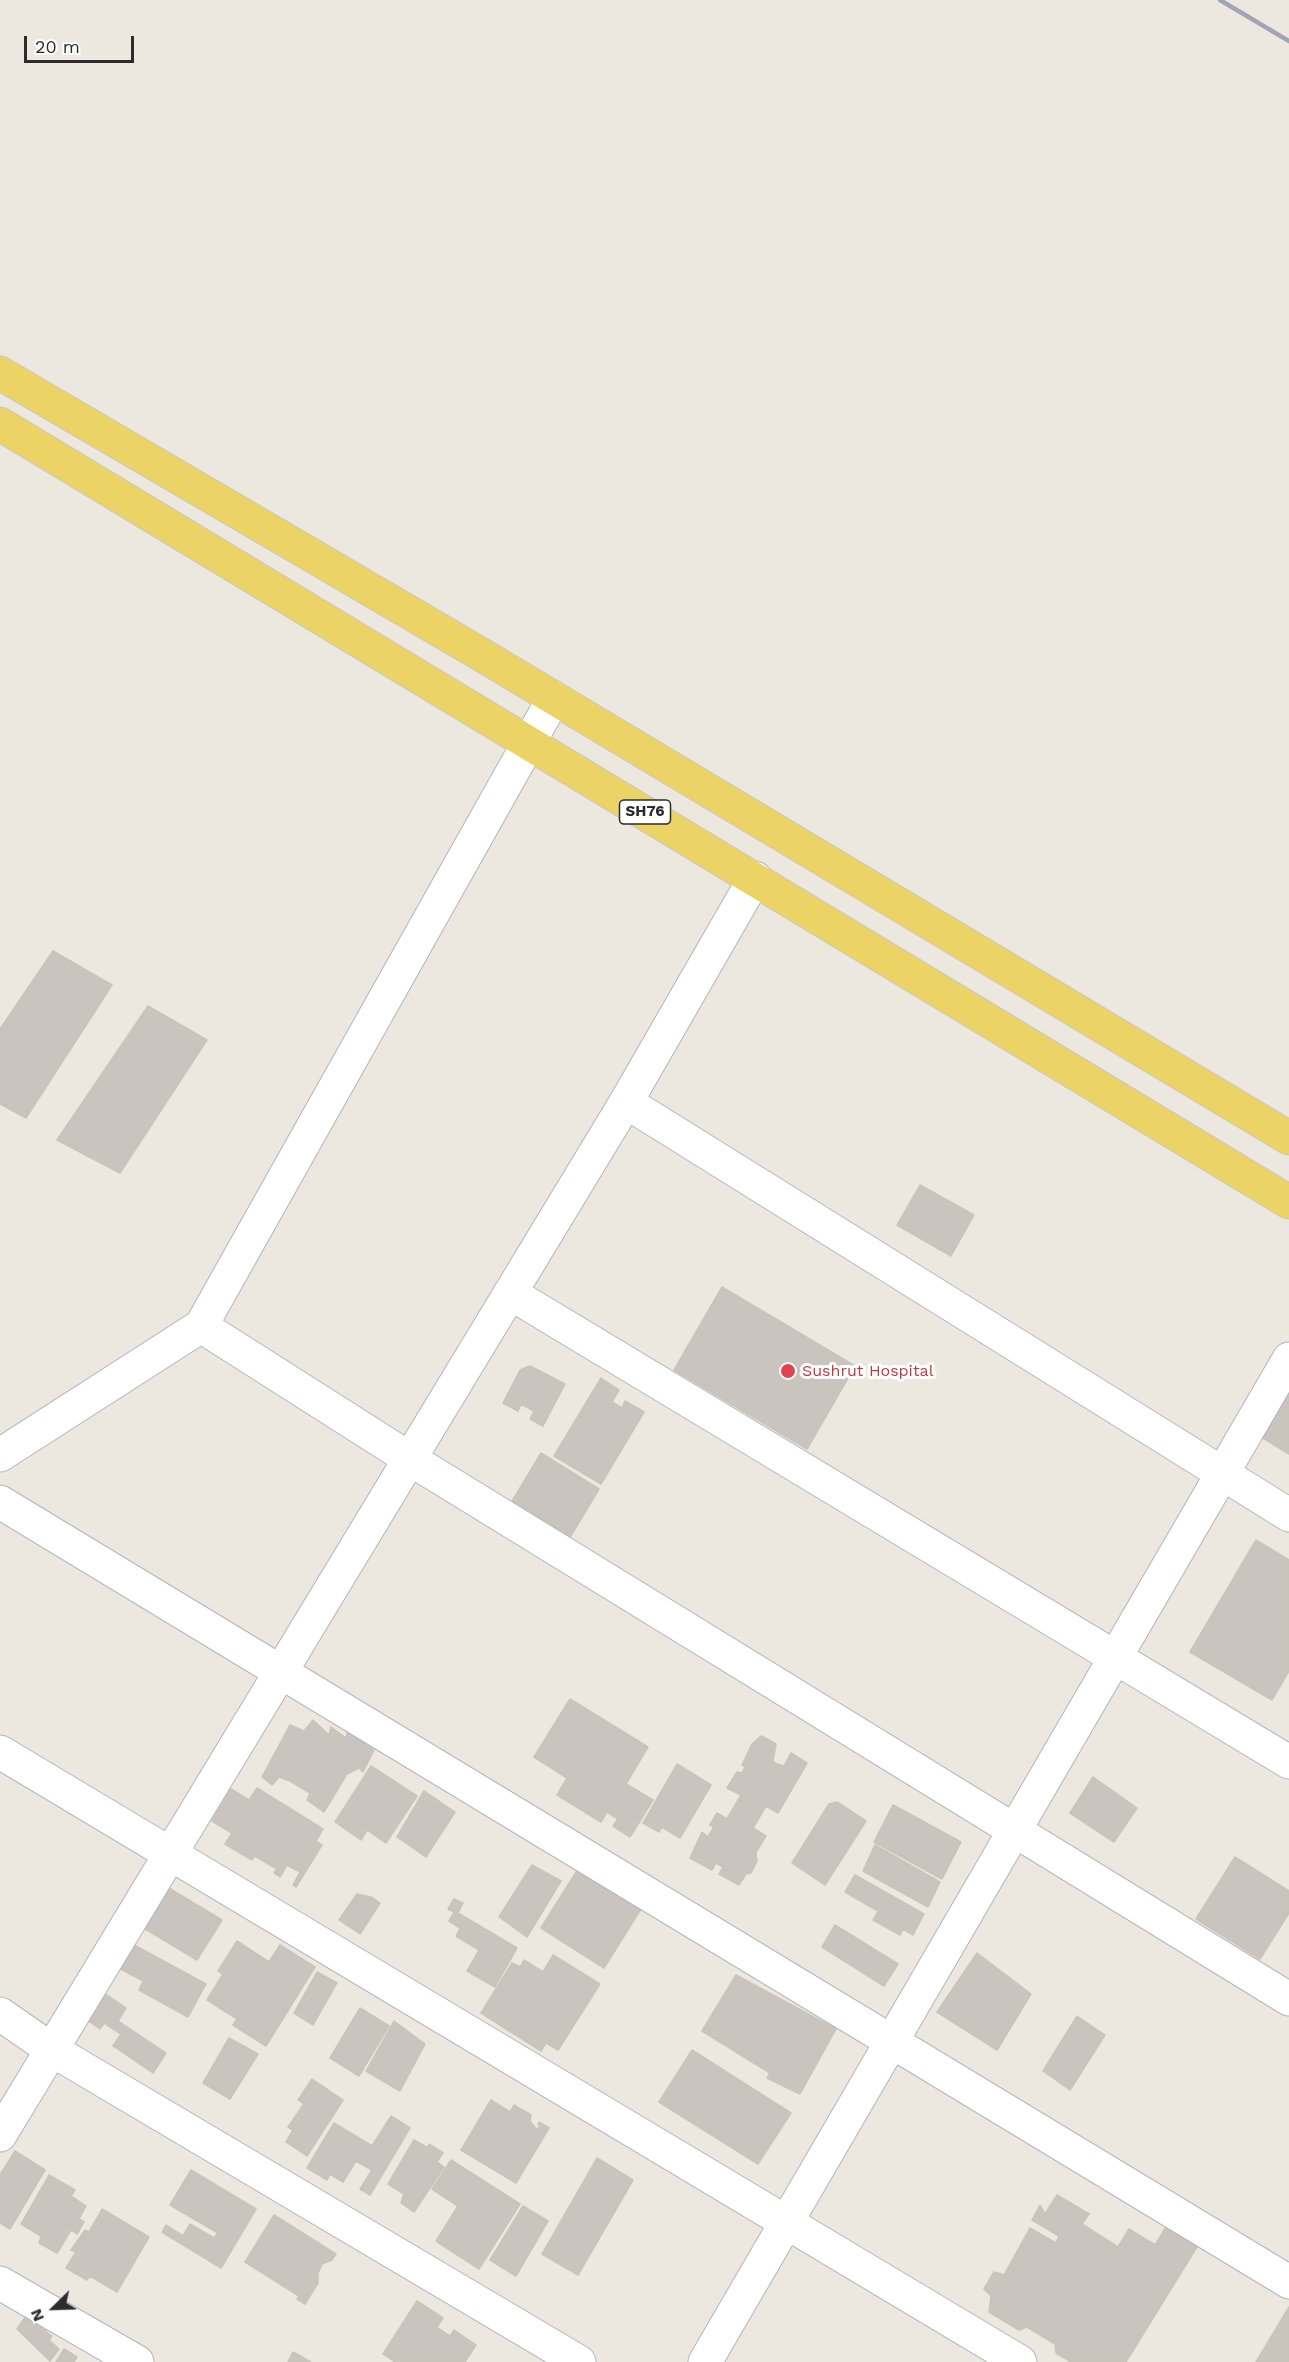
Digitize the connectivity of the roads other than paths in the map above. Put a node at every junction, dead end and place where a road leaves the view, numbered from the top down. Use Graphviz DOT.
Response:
graph roads {
  1 [pos="0,373"];
  2 [pos="0,424"];
  3 [pos="554,698"];
  4 [pos="528,742"];
  5 [pos="755,878"];
  6 [pos="626,1102"];
  7 [pos="1289,1138"];
  8 [pos="1289,1202"];
  9 [pos="510,1293"];
  10 [pos="201,1326"];
  11 [pos="1289,1359"];
  12 [pos="0,1455"];
  13 [pos="410,1459"];
  14 [pos="1223,1474"];
  15 [pos="0,1502"];
  16 [pos="1289,1515"];
  17 [pos="1115,1658"];
  18 [pos="281,1672"];
  19 [pos="0,1752"];
  20 [pos="1289,1762"];
  21 [pos="1015,1831"];
  22 [pos="171,1852"];
  23 [pos="1289,1999"];
  24 [pos="0,2014"];
  25 [pos="892,2042"];
  26 [pos="52,2050"];
  27 [pos="0,2136"];
  28 [pos="787,2222"];
  29 [pos="1289,2282"];
  30 [pos="0,2283"];
  31 [pos="137,2362"];
  32 [pos="579,2362"];
  33 [pos="705,2362"];
  34 [pos="1020,2362"];
  1 -- 3 [label="main road"];
  2 -- 4 [label="main road, SH76"];
  3 -- 4 [label="street"];
  3 -- 7 [label="main road"];
  4 -- 5 [label="main road, SH76"];
  4 -- 10 [label="street"];
  5 -- 6 [label="street"];
  5 -- 8 [label="main road, SH76"];
  6 -- 9 [label="street"];
  6 -- 14 [label="street"];
  9 -- 13 [label="street"];
  9 -- 17 [label="street"];
  10 -- 12 [label="street"];
  10 -- 13 [label="street"];
  11 -- 14 [label="street"];
  13 -- 18 [label="street"];
  13 -- 21 [label="street"];
  14 -- 16 [label="street"];
  14 -- 17 [label="street"];
  15 -- 18 [label="street"];
  17 -- 20 [label="street"];
  17 -- 21 [label="street"];
  18 -- 22 [label="street"];
  18 -- 25 [label="street"];
  19 -- 22 [label="street"];
  21 -- 23 [label="street"];
  21 -- 25 [label="street"];
  22 -- 26 [label="street"];
  22 -- 28 [label="street"];
  24 -- 26 [label="street"];
  25 -- 28 [label="street"];
  25 -- 29 [label="street"];
  26 -- 27 [label="street"];
  26 -- 32 [label="street"];
  28 -- 33 [label="street"];
  28 -- 34 [label="street"];
  30 -- 31 [label="street"];
}
